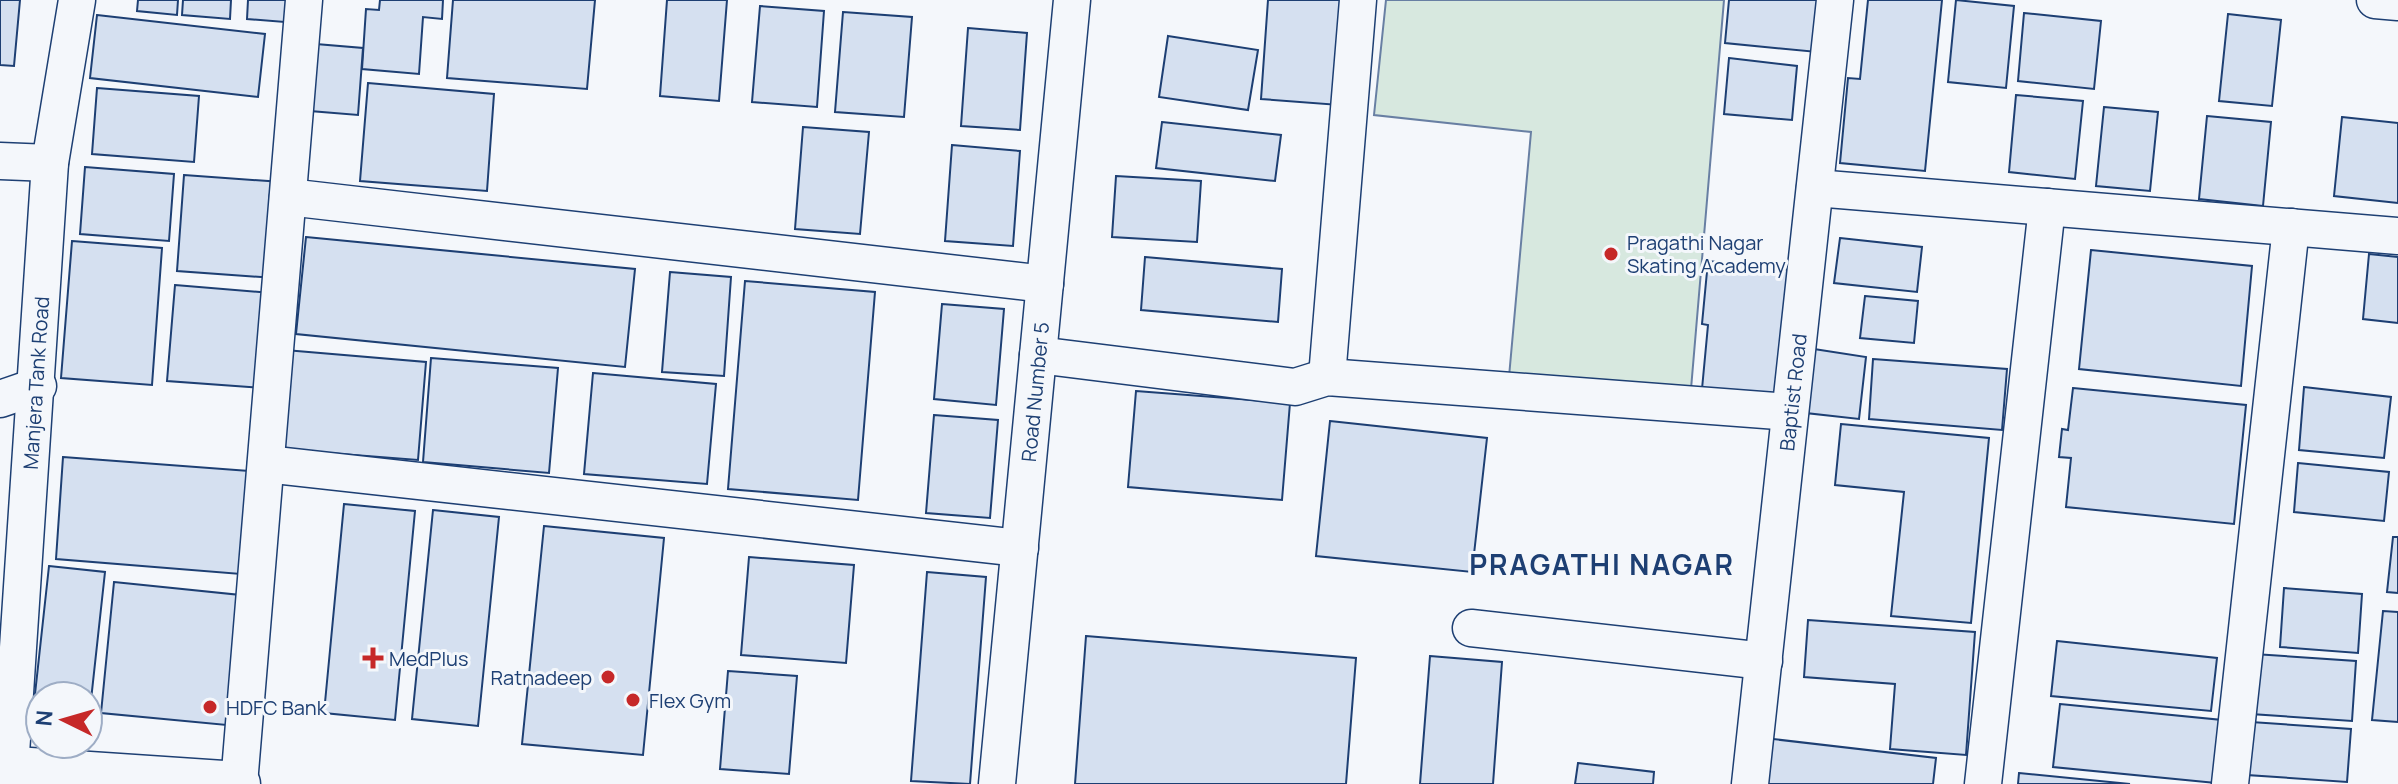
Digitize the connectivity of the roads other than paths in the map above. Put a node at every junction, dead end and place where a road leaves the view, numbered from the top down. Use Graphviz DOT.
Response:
graph roads {
  1 [pos="77,0"];
  2 [pos="304,0"];
  3 [pos="1072,0"];
  4 [pos="1358,0"];
  5 [pos="1835,0"];
  6 [pos="2375,0"];
  7 [pos="2398,2"];
  8 [pos="0,161"];
  9 [pos="50,163"];
  10 [pos="1815,188"];
  11 [pos="288,197"];
  12 [pos="2047,207"];
  13 [pos="2291,227"];
  14 [pos="2398,236"];
  15 [pos="1045,284"];
  16 [pos="1038,355"];
  17 [pos="1327,377"];
  18 [pos="38,386"];
  19 [pos="0,399"];
  20 [pos="1790,412"];
  21 [pos="266,464"];
  22 [pos="1020,548"];
  23 [pos="1471,628"];
  24 [pos="1764,661"];
  25 [pos="7,773"];
  26 [pos="238,784"];
  27 [pos="997,784"];
  28 [pos="1750,784"];
  29 [pos="1983,784"];
  30 [pos="2230,784"];
  1 -- 9 [label="street, Manjera Tank Road"];
  2 -- 11 [label="street"];
  3 -- 15 [label="street, Road Number 5"];
  4 -- 17 [label="street"];
  5 -- 10 [label="street, Baptist Road"];
  6 -- 7 [label="street"];
  8 -- 9 [label="street"];
  9 -- 18 [label="street, Manjera Tank Road"];
  10 -- 12 [label="street"];
  10 -- 20 [label="street, Baptist Road"];
  11 -- 15 [label="street"];
  11 -- 21 [label="street"];
  12 -- 13 [label="street"];
  12 -- 29 [label="street"];
  13 -- 14 [label="street"];
  13 -- 30 [label="street"];
  15 -- 16 [label="street, Road Number 5"];
  16 -- 17 [label="street"];
  16 -- 22 [label="street, Road Number 5"];
  17 -- 20 [label="street"];
  18 -- 19 [label="street"];
  18 -- 25 [label="street, Manjera Tank Road"];
  20 -- 24 [label="street, Baptist Road"];
  21 -- 22 [label="street"];
  21 -- 26 [label="street"];
  22 -- 27 [label="street, Road Number 5"];
  23 -- 24 [label="street"];
  24 -- 28 [label="street, Baptist Road"];
  25 -- 26 [label="main road"];
}
